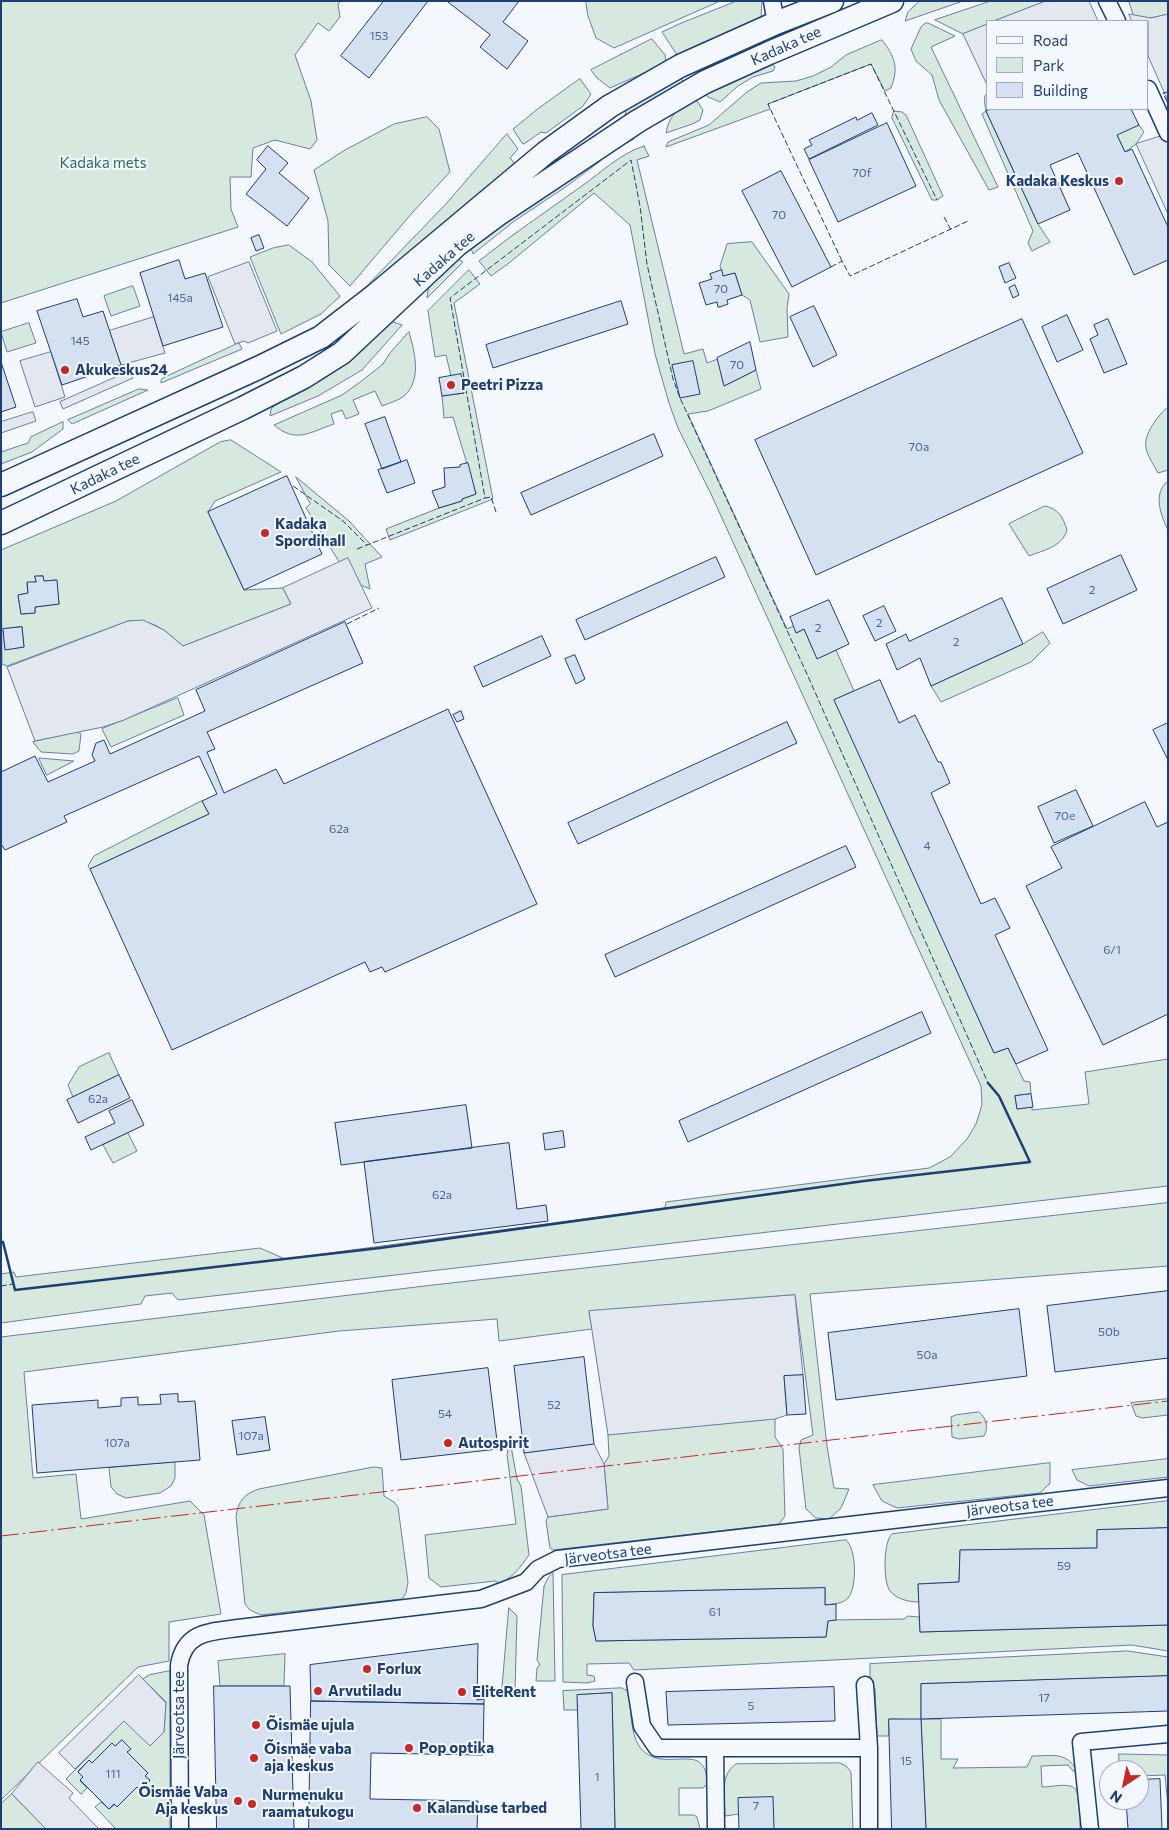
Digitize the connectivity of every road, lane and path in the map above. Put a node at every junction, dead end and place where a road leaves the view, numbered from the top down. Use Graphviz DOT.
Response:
graph roads {
  1 [pos="772,1"];
  2 [pos="832,1"];
  3 [pos="1107,1"];
  4 [pos="888,2"];
  5 [pos="1116,20"];
  6 [pos="776,23"];
  7 [pos="769,53"];
  8 [pos="1149,92"];
  9 [pos="610,106"];
  10 [pos="1168,133"];
  11 [pos="611,139"];
  12 [pos="258,368"];
  13 [pos="200,394"];
  14 [pos="243,408"];
  15 [pos="194,431"];
  16 [pos="1,484"];
  17 [pos="1,523"];
  18 [pos="1168,1488"];
  19 [pos="634,1682"];
  20 [pos="865,1685"];
  21 [pos="1168,1734"];
  22 [pos="715,1748"];
  23 [pos="869,1748"];
  24 [pos="180,1829"];
  25 [pos="716,1829"];
  26 [pos="869,1829"];
  27 [pos="1090,1829"];
  1 -- 6 [label="street"];
  2 -- 6 [label="main road, Kadaka tee"];
  3 -- 5 [label="street"];
  4 -- 7 [label="main road, Kadaka tee"];
  6 -- 7 [label="main road"];
  6 -- 9 [label="main road, Kadaka tee"];
  7 -- 11 [label="main road, Kadaka tee"];
  8 -- 10 [label="street"];
  9 -- 11 [label="main road"];
  9 -- 12 [label="main road, Kadaka tee"];
  11 -- 14 [label="main road, Kadaka tee"];
  12 -- 13 [label="main road, Kadaka tee"];
  12 -- 14 [label="main road"];
  13 -- 15 [label="main road"];
  13 -- 16 [label="main road, Kadaka tee"];
  14 -- 15 [label="main road, Kadaka tee"];
  15 -- 17 [label="main road, Kadaka tee"];
  18 -- 24 [label="street, Järveotsa tee"];
  19 -- 22 [label="street"];
  20 -- 23 [label="street"];
  21 -- 27 [label="street"];
  22 -- 23 [label="street"];
  22 -- 25 [label="street"];
  23 -- 26 [label="street"];
}
